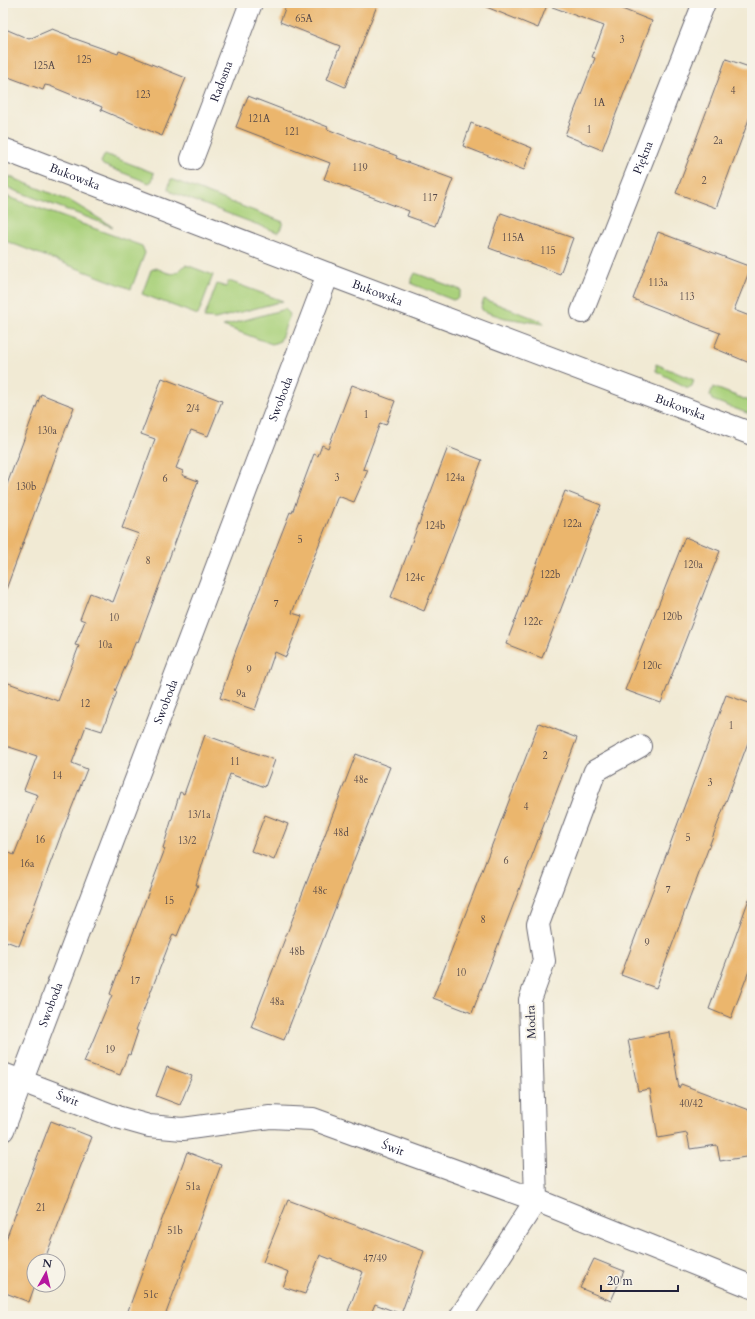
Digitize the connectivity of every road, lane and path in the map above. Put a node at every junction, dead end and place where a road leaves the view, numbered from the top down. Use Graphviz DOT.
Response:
graph roads {
  1 [pos="251,3"];
  2 [pos="704,3"];
  3 [pos="3,149"];
  4 [pos="192,159"];
  5 [pos="328,274"];
  6 [pos="582,312"];
  7 [pos="752,434"];
  8 [pos="640,746"];
  9 [pos="12,1077"];
  10 [pos="3,1130"];
  11 [pos="536,1200"];
  12 [pos="752,1287"];
  13 [pos="461,1316"];
  1 -- 4 [label="street, Radosna"];
  2 -- 6 [label="street, Piękna"];
  3 -- 5 [label="street, Bukowska"];
  5 -- 7 [label="street, Bukowska"];
  5 -- 9 [label="street, Swoboda"];
  8 -- 11 [label="street, Modra"];
  9 -- 10 [label="street, Swoboda"];
  9 -- 11 [label="street, Świt"];
  11 -- 12 [label="street, Świt"];
  11 -- 13 [label="street"];
}
